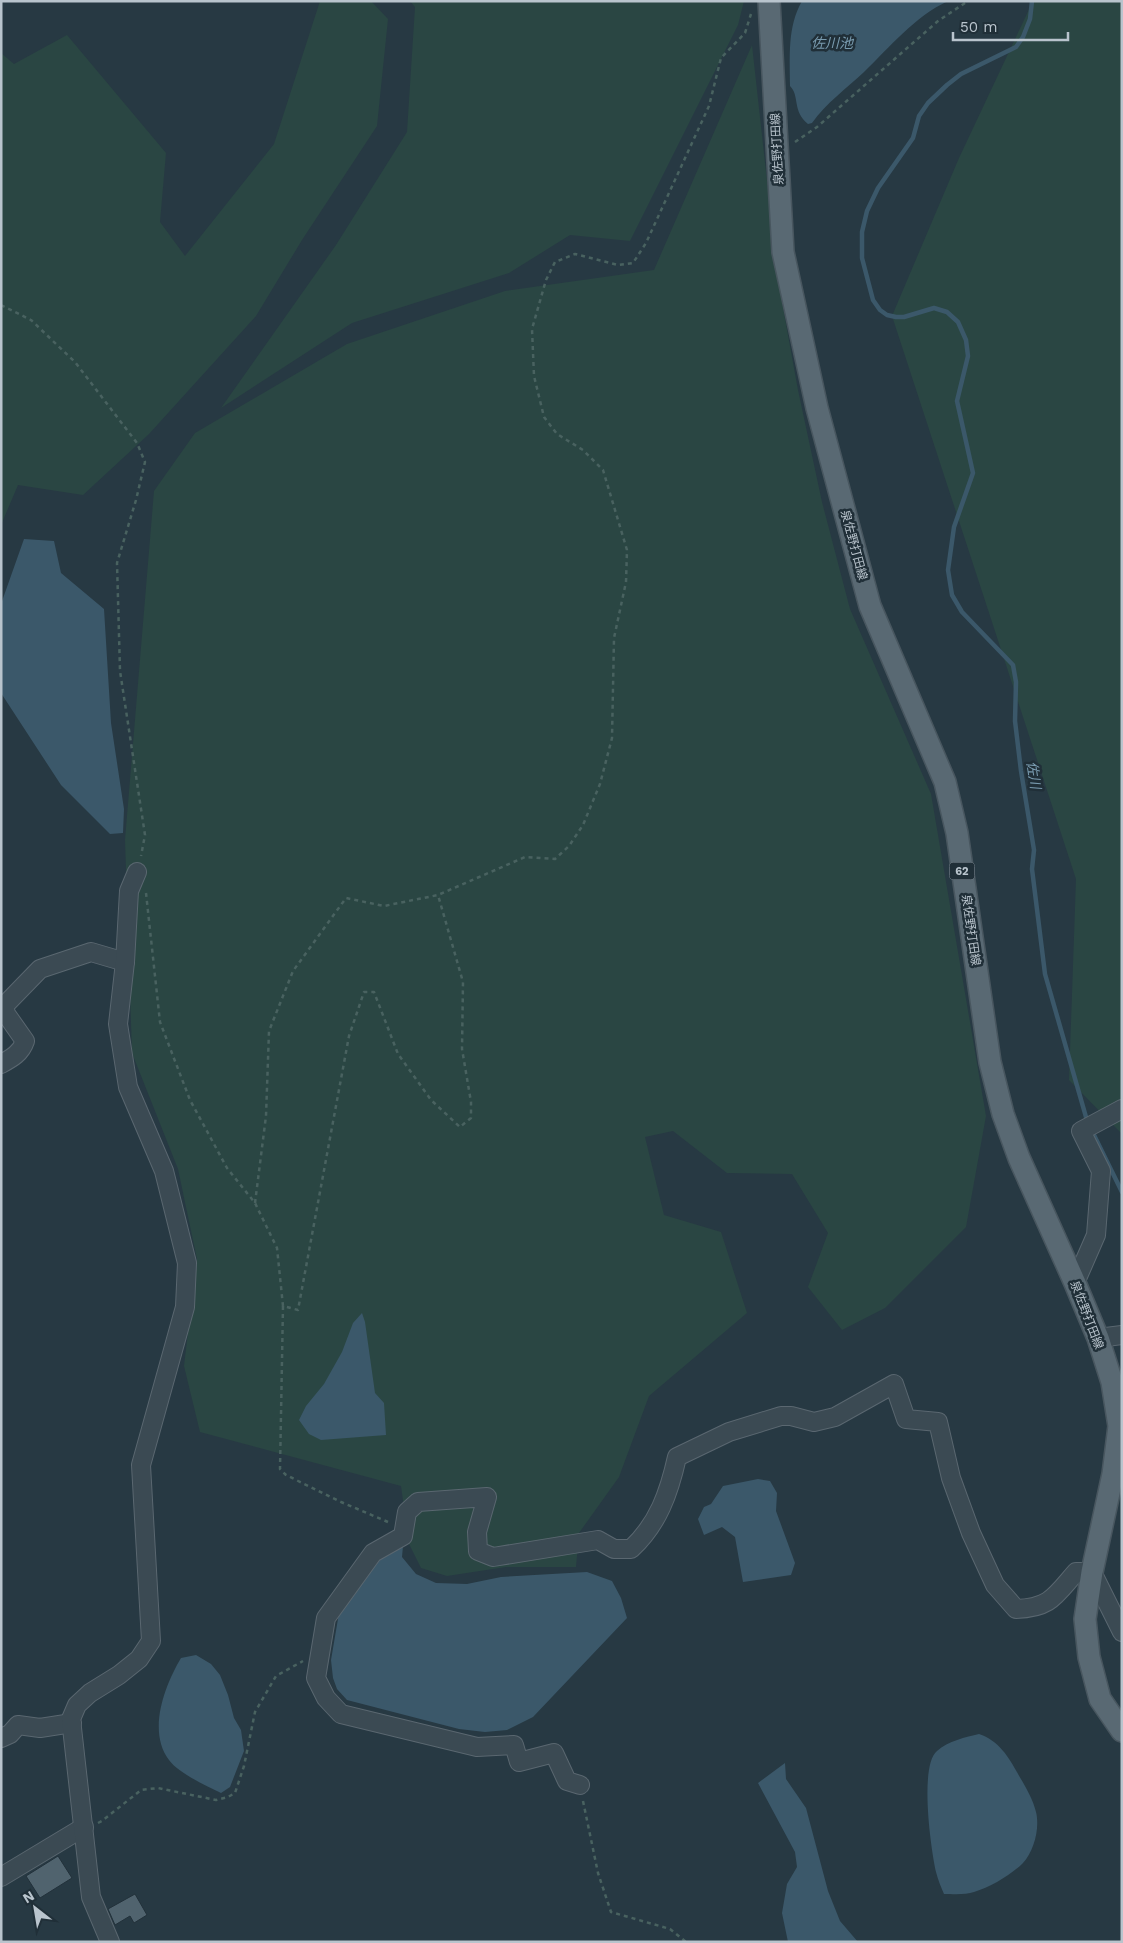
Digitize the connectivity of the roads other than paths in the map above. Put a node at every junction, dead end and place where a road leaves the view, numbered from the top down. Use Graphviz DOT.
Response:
graph roads {
  1 [pos="761,5"];
  2 [pos="137,872"];
  3 [pos="125,962"];
  4 [pos="1,1064"];
  5 [pos="1122,1109"];
  6 [pos="1075,1283"];
  7 [pos="1122,1335"];
  8 [pos="1098,1338"];
  9 [pos="1120,1426"];
  10 [pos="1092,1572"];
  11 [pos="1122,1632"];
  12 [pos="72,1723"];
  13 [pos="1122,1731"];
  14 [pos="1,1738"];
  15 [pos="580,1785"];
  16 [pos="84,1827"];
  17 [pos="1,1877"];
  18 [pos="110,1942"];
  1 -- 6 [label="main road, 泉佐野打田線 / 62"];
  2 -- 3 [label="street"];
  3 -- 4 [label="street"];
  3 -- 12 [label="street"];
  5 -- 6 [label="street"];
  6 -- 8 [label="main road, 泉佐野打田線 / 62"];
  7 -- 8 [label="street"];
  8 -- 9 [label="main road, 泉佐野打田線 / 62"];
  9 -- 10 [label="main road, 泉佐野打田線 / 62"];
  10 -- 11 [label="street"];
  10 -- 13 [label="main road, 泉佐野打田線 / 62"];
  10 -- 15 [label="street"];
  12 -- 14 [label="street"];
  12 -- 16 [label="street"];
  16 -- 17 [label="street"];
  16 -- 18 [label="street"];
}
